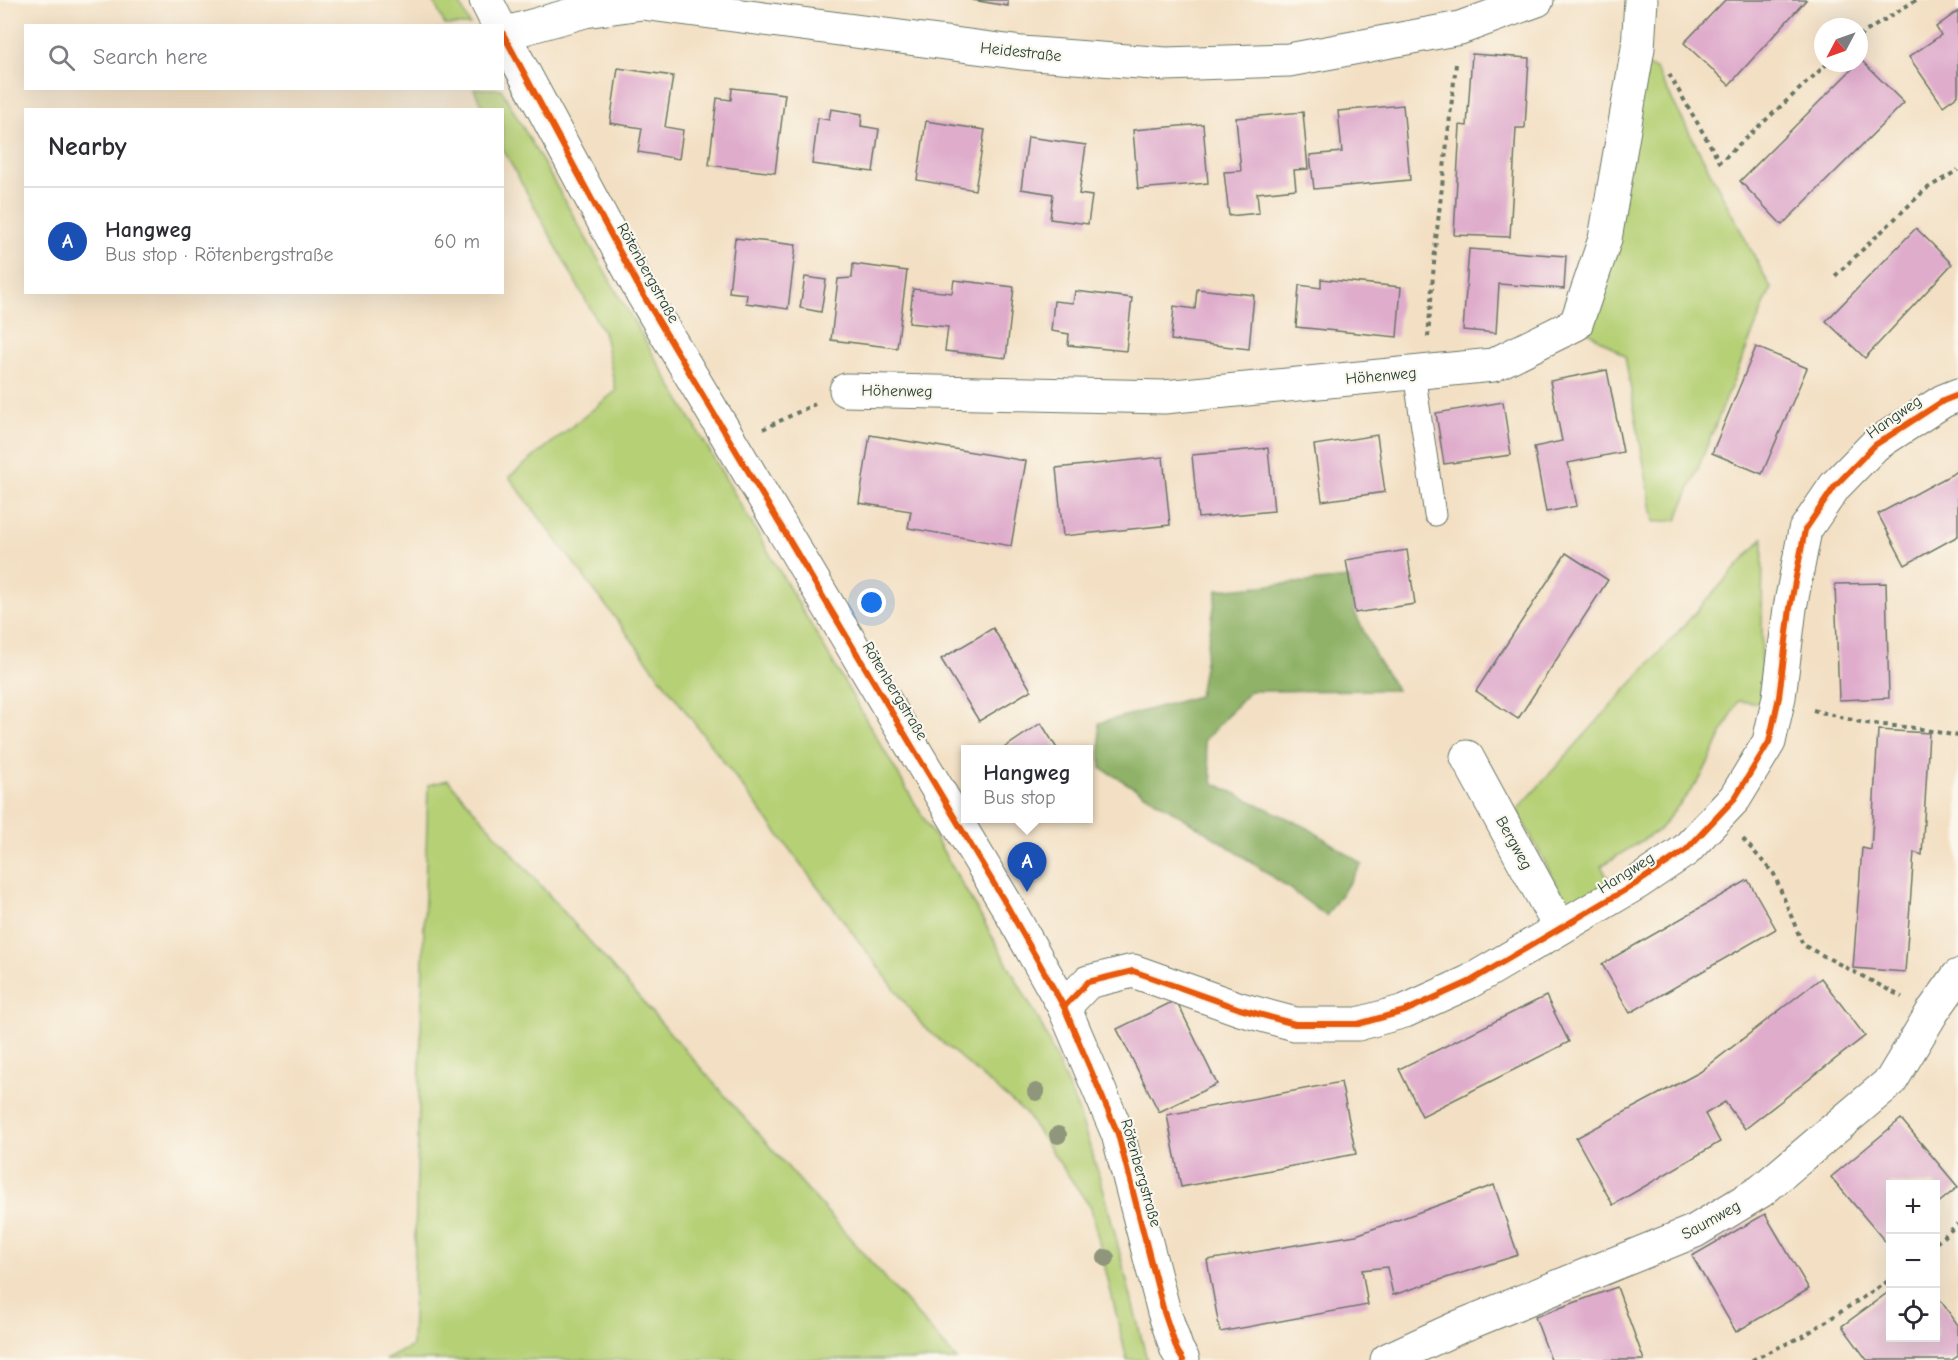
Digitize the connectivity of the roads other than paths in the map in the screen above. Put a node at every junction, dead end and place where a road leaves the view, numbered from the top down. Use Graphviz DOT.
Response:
graph roads {
  1 [pos="486,0"];
  2 [pos="1537,0"];
  3 [pos="1641,0"];
  4 [pos="642,2"];
  5 [pos="499,24"];
  6 [pos="504,30"];
  7 [pos="504,34"];
  8 [pos="1420,372"];
  9 [pos="846,390"];
  10 [pos="1958,395"];
  11 [pos="1435,515"];
  12 [pos="1467,758"];
  13 [pos="1560,928"];
  14 [pos="1958,976"];
  15 [pos="1064,1007"];
  16 [pos="1183,1360"];
  17 [pos="1387,1360"];
  1 -- 5 [label="street, Rötenbergstraße"];
  2 -- 4 [label="street, Heidestraße"];
  3 -- 8 [label="street, Höhenweg"];
  4 -- 6 [label="street, Heidestraße"];
  7 -- 15 [label="street, Rötenbergstraße"];
  8 -- 9 [label="street, Höhenweg"];
  8 -- 11 [label="lane"];
  10 -- 13 [label="street, Hangweg"];
  12 -- 13 [label="street, Bergweg"];
  13 -- 15 [label="street, Hangweg"];
  14 -- 17 [label="street, Saumweg"];
  15 -- 16 [label="street, Rötenbergstraße"];
}
